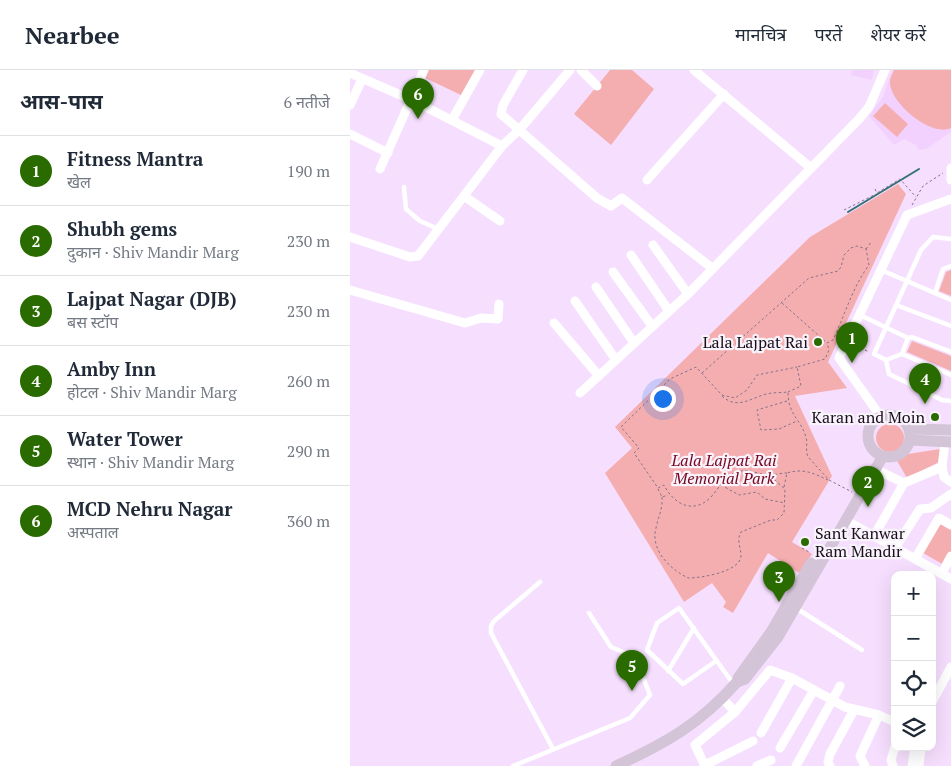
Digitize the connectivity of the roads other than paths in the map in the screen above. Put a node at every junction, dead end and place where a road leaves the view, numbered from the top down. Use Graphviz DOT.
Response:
graph roads {
  1 [pos="423,70"];
  2 [pos="480,70"];
  3 [pos="522,70"];
  4 [pos="570,70"];
  5 [pos="581,70"];
  6 [pos="886,70"];
  7 [pos="699,71"];
  8 [pos="350,73"];
  9 [pos="362,79"];
  10 [pos="597,86"];
  11 [pos="724,94"];
  12 [pos="412,100"];
  13 [pos="350,105"];
  14 [pos="452,120"];
  15 [pos="520,129"];
  16 [pos="350,134"];
  17 [pos="502,146"];
  18 [pos="388,153"];
  19 [pos="812,168"];
  20 [pos="950,168"];
  21 [pos="380,169"];
  22 [pos="647,180"];
  23 [pos="951,180"];
  24 [pos="404,187"];
  25 [pos="464,196"];
  26 [pos="951,199"];
  27 [pos="500,221"];
  28 [pos="439,230"];
  29 [pos="350,237"];
  30 [pos="951,239"];
  31 [pos="653,245"];
  32 [pos="631,255"];
  33 [pos="951,266"];
  34 [pos="712,268"];
  35 [pos="881,270"];
  36 [pos="613,272"];
  37 [pos="906,281"];
  38 [pos="596,287"];
  39 [pos="350,290"];
  40 [pos="935,293"];
  41 [pos="688,294"];
  42 [pos="951,300"];
  43 [pos="575,301"];
  44 [pos="499,304"];
  45 [pos="896,304"];
  46 [pos="670,311"];
  47 [pos="860,315"];
  48 [pos="554,323"];
  49 [pos="652,326"];
  50 [pos="951,326"];
  51 [pos="886,328"];
  52 [pos="908,338"];
  53 [pos="634,343"];
  54 [pos="951,352"];
  55 [pos="902,354"];
  56 [pos="616,360"];
  57 [pos="886,360"];
  58 [pos="951,375"];
  59 [pos="599,376"];
  60 [pos="580,393"];
  61 [pos="951,402"];
  62 [pos="881,417"];
  63 [pos="951,430"];
  64 [pos="910,435"];
  65 [pos="948,442"];
  66 [pos="879,454"];
  67 [pos="942,467"];
  68 [pos="875,469"];
  69 [pos="951,482"];
  70 [pos="904,483"];
  71 [pos="951,494"];
  72 [pos="845,520"];
  73 [pos="951,525"];
  74 [pos="874,536"];
  75 [pos="896,548"];
  76 [pos="951,556"];
  77 [pos="915,559"];
  78 [pos="942,573"];
  79 [pos="951,579"];
  80 [pos="540,582"];
  81 [pos="795,608"];
  82 [pos="589,613"];
  83 [pos="694,628"];
  84 [pos="862,650"];
  85 [pos="716,661"];
  86 [pos="951,667"];
  87 [pos="668,670"];
  88 [pos="792,678"];
  89 [pos="736,684"];
  90 [pos="840,686"];
  91 [pos="814,690"];
  92 [pos="936,695"];
  93 [pos="723,699"];
  94 [pos="834,701"];
  95 [pos="854,710"];
  96 [pos="735,712"];
  97 [pos="879,715"];
  98 [pos="891,720"];
  99 [pos="761,732"];
  100 [pos="753,741"];
  101 [pos="780,748"];
  102 [pos="553,749"];
  103 [pos="893,751"];
  104 [pos="914,751"];
  105 [pos="921,751"];
  106 [pos="770,760"];
  107 [pos="620,765"];
  108 [pos="512,766"];
  109 [pos="705,766"];
  110 [pos="757,766"];
  111 [pos="796,766"];
  112 [pos="830,766"];
  113 [pos="865,766"];
  114 [pos="893,766"];
  115 [pos="912,766"];
  116 [pos="919,766"];
  1 -- 12 [label="street"];
  2 -- 14 [label="street"];
  3 -- 15 [label="street"];
  4 -- 15 [label="street"];
  5 -- 10 [label="street"];
  6 -- 19 [label="street"];
  7 -- 11 [label="street"];
  8 -- 9 [label="street"];
  9 -- 12 [label="street"];
  9 -- 13 [label="street"];
  11 -- 19 [label="street"];
  11 -- 22 [label="street"];
  12 -- 14 [label="street"];
  12 -- 18 [label="street"];
  14 -- 17 [label="street"];
  15 -- 17 [label="street"];
  15 -- 34 [label="street"];
  16 -- 18 [label="street"];
  17 -- 25 [label="street"];
  18 -- 21 [label="street"];
  19 -- 34 [label="street"];
  20 -- 23 [label="street"];
  24 -- 28 [label="lane"];
  25 -- 27 [label="street"];
  25 -- 28 [label="street"];
  26 -- 35 [label="street"];
  28 -- 29 [label="street"];
  30 -- 37 [label="lane"];
  31 -- 41 [label="street"];
  32 -- 46 [label="street"];
  33 -- 40 [label="lane"];
  34 -- 41 [label="street"];
  35 -- 37 [label="lane"];
  35 -- 47 [label="street"];
  36 -- 49 [label="street"];
  37 -- 40 [label="lane"];
  37 -- 45 [label="lane"];
  38 -- 53 [label="street"];
  39 -- 44 [label="street"];
  40 -- 42 [label="lane"];
  41 -- 46 [label="street"];
  43 -- 56 [label="street"];
  45 -- 50 [label="lane"];
  45 -- 51 [label="lane"];
  46 -- 49 [label="street"];
  47 -- 51 [label="lane"];
  47 -- 62 [label="street"];
  48 -- 59 [label="street"];
  49 -- 53 [label="street"];
  51 -- 52 [label="lane"];
  51 -- 57 [label="lane"];
  52 -- 54 [label="lane"];
  52 -- 55 [label="lane"];
  53 -- 56 [label="street"];
  55 -- 57 [label="lane"];
  55 -- 58 [label="lane"];
  56 -- 59 [label="street"];
  57 -- 61 [label="lane"];
  59 -- 60 [label="street"];
  62 -- 64 [label="street"];
  62 -- 66 [label="street"];
  63 -- 64 [label="street"];
  64 -- 65 [label="street"];
  64 -- 66 [label="street"];
  65 -- 67 [label="street"];
  66 -- 68 [label="street"];
  66 -- 89 [label="street"];
  67 -- 69 [label="street"];
  67 -- 70 [label="street"];
  68 -- 70 [label="street"];
  68 -- 72 [label="street"];
  70 -- 74 [label="street"];
  71 -- 75 [label="street"];
  72 -- 74 [label="street"];
  72 -- 81 [label="street"];
  73 -- 77 [label="street"];
  74 -- 75 [label="street"];
  75 -- 77 [label="street"];
  76 -- 78 [label="street"];
  77 -- 78 [label="street"];
  78 -- 79 [label="street"];
  80 -- 102 [label="lane"];
  81 -- 84 [label="lane"];
  81 -- 89 [label="street"];
  82 -- 102 [label="lane"];
  83 -- 85 [label="lane"];
  83 -- 87 [label="lane"];
  83 -- 87 [label="lane"];
  85 -- 87 [label="lane"];
  85 -- 89 [label="lane"];
  86 -- 92 [label="street"];
  88 -- 91 [label="street"];
  88 -- 96 [label="street"];
  88 -- 99 [label="street"];
  89 -- 93 [label="street"];
  90 -- 94 [label="street"];
  91 -- 94 [label="street"];
  91 -- 101 [label="street"];
  93 -- 96 [label="street"];
  93 -- 107 [label="street"];
  94 -- 95 [label="street"];
  94 -- 111 [label="street"];
  95 -- 97 [label="street"];
  95 -- 112 [label="street"];
  96 -- 109 [label="street"];
  97 -- 98 [label="street"];
  97 -- 113 [label="street"];
  100 -- 109 [label="street"];
  102 -- 108 [label="lane"];
  103 -- 114 [label="street"];
  104 -- 115 [label="street"];
  105 -- 116 [label="street"];
  106 -- 110 [label="street"];
}
